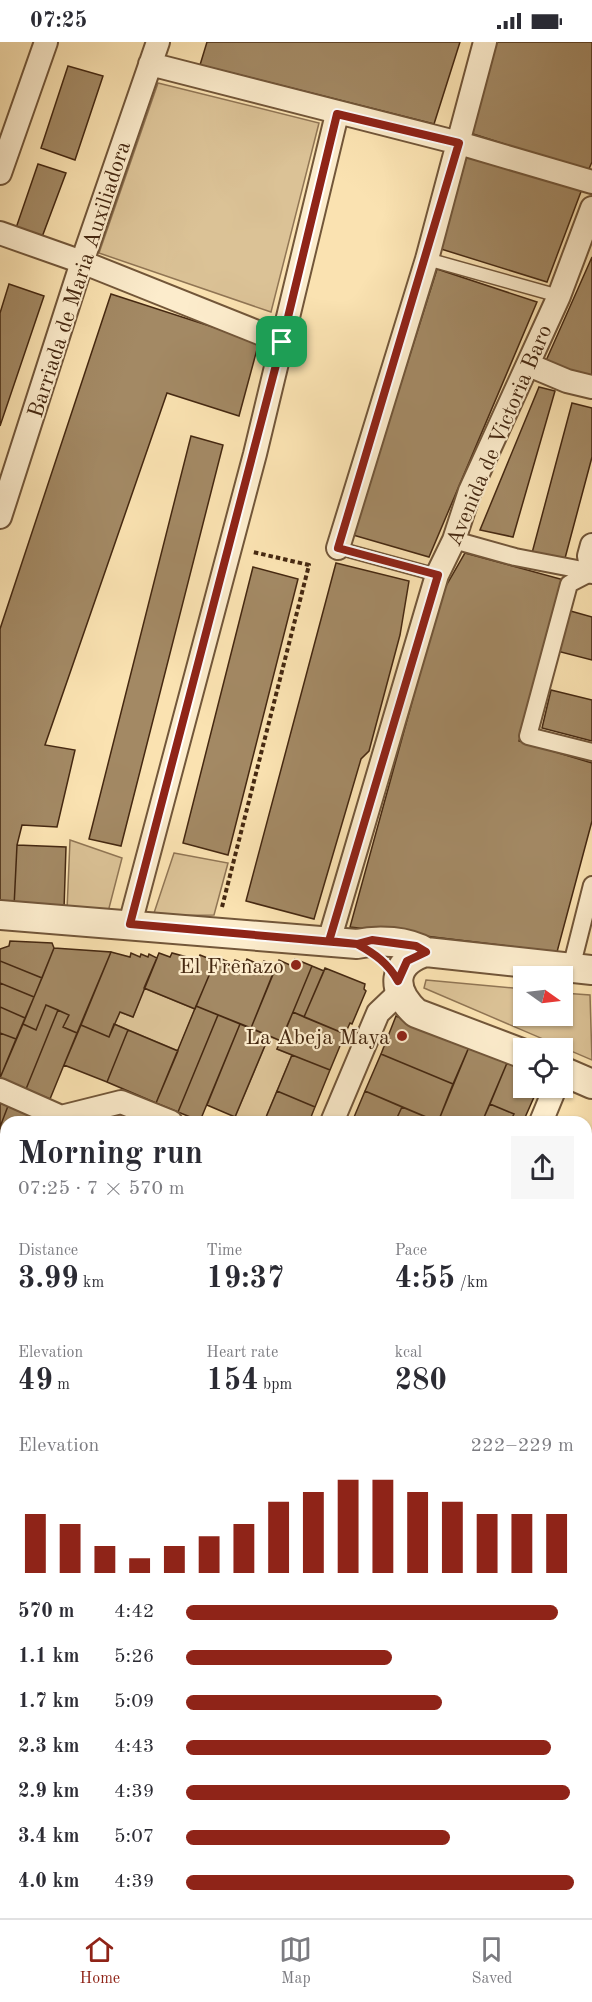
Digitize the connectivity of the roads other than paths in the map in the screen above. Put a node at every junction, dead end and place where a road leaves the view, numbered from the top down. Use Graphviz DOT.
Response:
graph roads {
  1 [pos="46,42"];
  2 [pos="158,42"];
  3 [pos="485,42"];
  4 [pos="150,64"];
  5 [pos="337,114"];
  6 [pos="459,143"];
  7 [pos="0,173"];
  8 [pos="592,182"];
  9 [pos="592,208"];
  10 [pos="0,233"];
  11 [pos="427,259"];
  12 [pos="82,262"];
  13 [pos="559,296"];
  14 [pos="282,342"];
  15 [pos="528,365"];
  16 [pos="592,387"];
  17 [pos="0,517"];
  18 [pos="454,540"];
  19 [pos="592,545"];
  20 [pos="338,548"];
  21 [pos="592,572"];
  22 [pos="438,575"];
  23 [pos="592,752"];
  24 [pos="592,885"];
  25 [pos="0,915"];
  26 [pos="130,924"];
  27 [pos="329,941"];
  28 [pos="357,944"];
  29 [pos="426,952"];
  30 [pos="581,969"];
  31 [pos="398,987"];
  32 [pos="513,1050"];
  33 [pos="573,1076"];
  34 [pos="592,1084"];
  35 [pos="0,1090"];
  36 [pos="551,1098"];
  37 [pos="54,1116"];
  38 [pos="71,1116"];
  39 [pos="156,1116"];
  40 [pos="335,1116"];
  41 [pos="543,1116"];
  1 -- 7 [label="street"];
  2 -- 4 [label="street, Barriada de Maria Auxiliadora"];
  3 -- 6 [label="street"];
  4 -- 5 [label="street"];
  4 -- 12 [label="street, Barriada de Maria Auxiliadora"];
  5 -- 6 [label="street"];
  5 -- 14 [label="street"];
  6 -- 8 [label="street"];
  6 -- 11 [label="street"];
  9 -- 13 [label="street, Avenida de Victoria Baro"];
  10 -- 12 [label="street"];
  11 -- 13 [label="lane"];
  11 -- 20 [label="street"];
  12 -- 14 [label="street"];
  12 -- 17 [label="street, Barriada de Maria Auxiliadora"];
  13 -- 15 [label="street, Avenida de Victoria Baro"];
  14 -- 26 [label="street"];
  15 -- 16 [label="street"];
  15 -- 18 [label="street, Avenida de Victoria Baro"];
  18 -- 22 [label="street, Avenida de Victoria Baro"];
  18 -- 23 [label="street"];
  19 -- 21 [label="street"];
  20 -- 22 [label="lane"];
  22 -- 27 [label="street, Avenida de Victoria Baro"];
  24 -- 30 [label="street"];
  25 -- 26 [label="street"];
  26 -- 27 [label="street"];
  27 -- 28 [label="street"];
  28 -- 29 [label="street"];
  28 -- 31 [label="street"];
  29 -- 30 [label="street"];
  29 -- 31 [label="street"];
  31 -- 32 [label="street"];
  31 -- 40 [label="street"];
  33 -- 34 [label="street"];
  35 -- 37 [label="street"];
  36 -- 41 [label="street"];
  38 -- 39 [label="street"];
}
